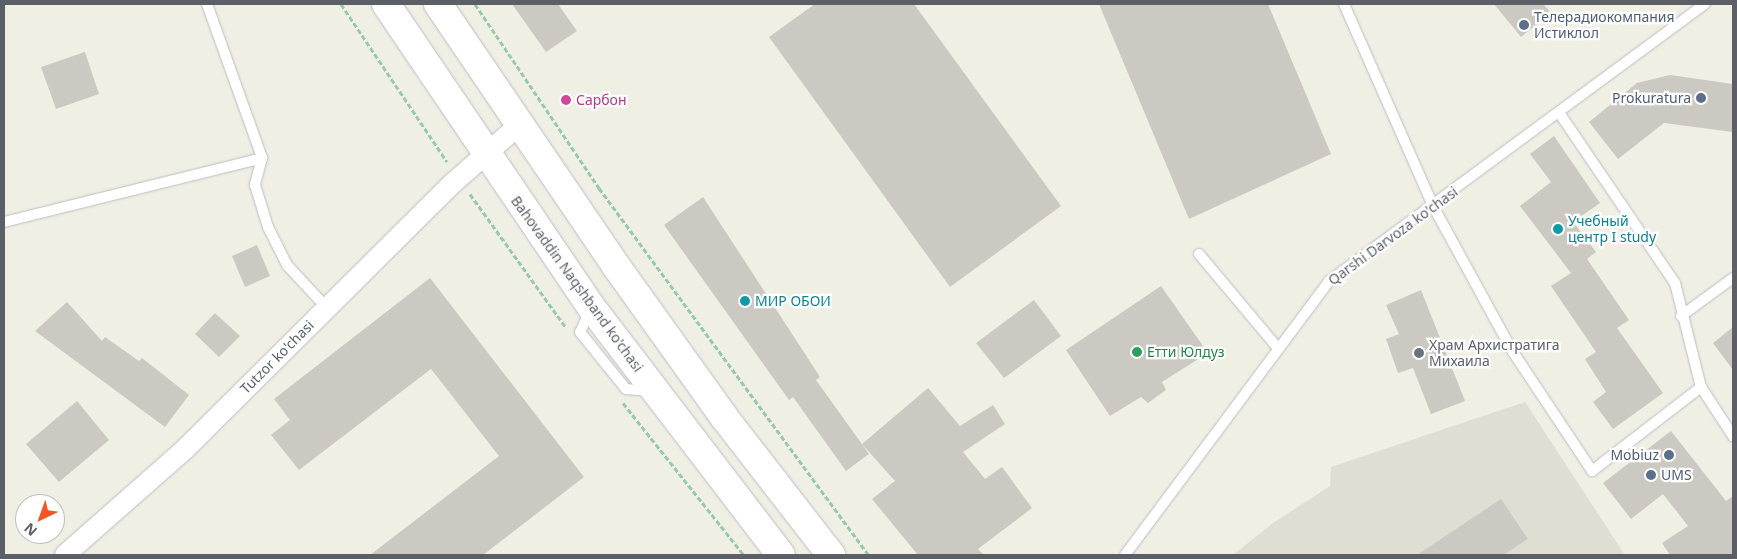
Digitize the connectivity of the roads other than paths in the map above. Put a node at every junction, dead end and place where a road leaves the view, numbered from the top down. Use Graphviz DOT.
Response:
graph roads {
  1 [pos="207,4"];
  2 [pos="386,4"];
  3 [pos="438,4"];
  4 [pos="1344,4"];
  5 [pos="1705,4"];
  6 [pos="1560,114"];
  7 [pos="520,124"];
  8 [pos="486,156"];
  9 [pos="262,158"];
  10 [pos="1433,206"];
  11 [pos="4,222"];
  12 [pos="1199,254"];
  13 [pos="1733,278"];
  14 [pos="326,307"];
  15 [pos="1681,316"];
  16 [pos="1278,348"];
  17 [pos="1701,388"];
  18 [pos="1733,436"];
  19 [pos="65,555"];
  20 [pos="781,555"];
  21 [pos="831,555"];
  22 [pos="1125,555"];
  1 -- 9 [label="lane"];
  2 -- 8 [label="main road, Bahovaddin Naqshband ko'chasi"];
  3 -- 7 [label="main road"];
  4 -- 10 [label="lane"];
  5 -- 6 [label="lane, Qarshi Darvoza ko'chasi"];
  6 -- 10 [label="lane, Qarshi Darvoza ko'chasi"];
  6 -- 15 [label="lane"];
  7 -- 8 [label="street, Tutzor ko'chasi"];
  7 -- 21 [label="main road"];
  8 -- 14 [label="street, Tutzor ko'chasi"];
  8 -- 20 [label="main road, Bahovaddin Naqshband ko'chasi"];
  9 -- 11 [label="lane"];
  9 -- 14 [label="lane"];
  10 -- 16 [label="lane, Qarshi Darvoza ko'chasi"];
  10 -- 17 [label="lane"];
  12 -- 16 [label="lane"];
  13 -- 15 [label="lane"];
  14 -- 19 [label="street, Tutzor ko'chasi"];
  15 -- 17 [label="lane"];
  16 -- 22 [label="lane, Qarshi Darvoza ko'chasi"];
  17 -- 18 [label="lane"];
}
